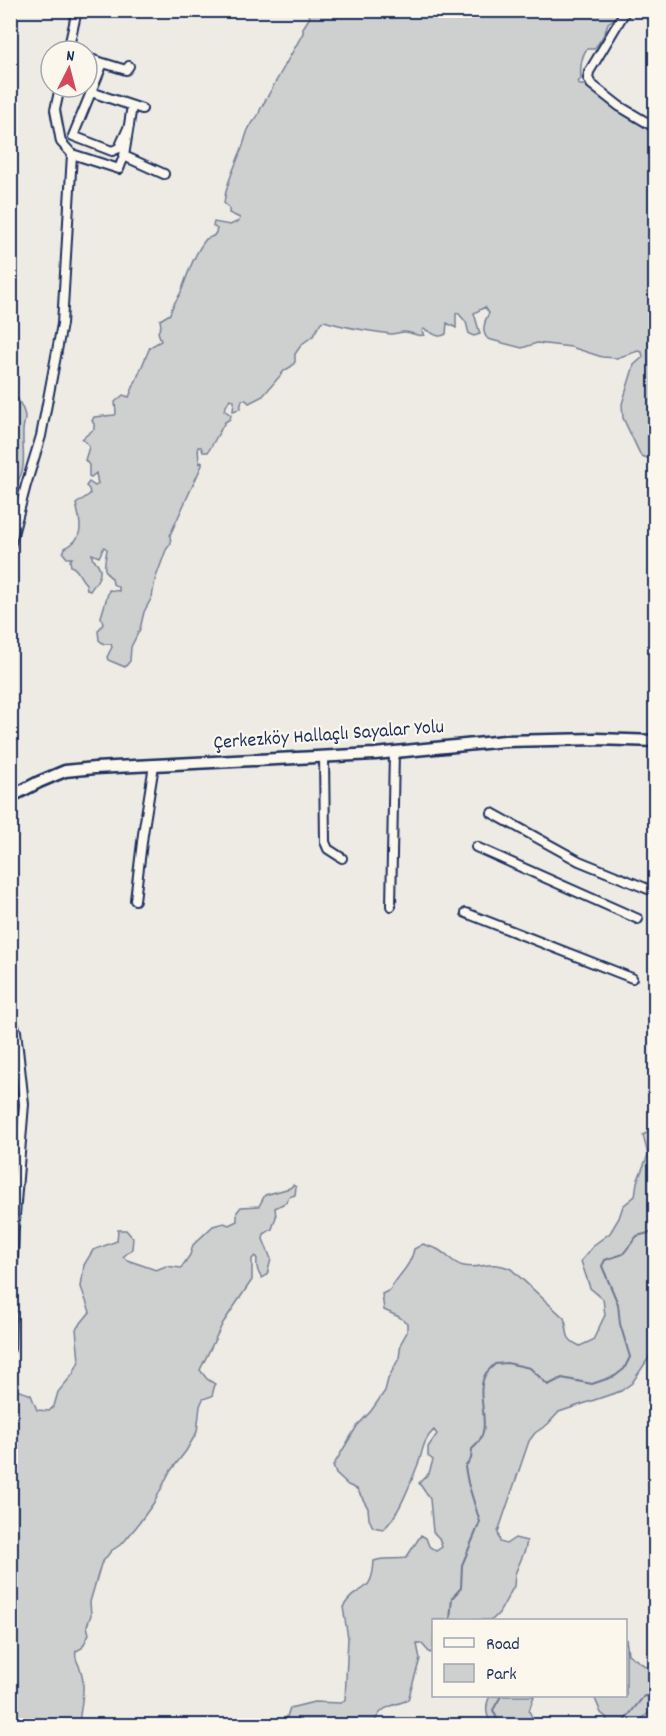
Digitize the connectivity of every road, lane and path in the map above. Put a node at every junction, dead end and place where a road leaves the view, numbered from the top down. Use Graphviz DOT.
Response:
graph roads {
  1 [pos="77,10"];
  2 [pos="626,10"];
  3 [pos="71,39"];
  4 [pos="99,62"];
  5 [pos="103,63"];
  6 [pos="129,66"];
  7 [pos="99,73"];
  8 [pos="99,95"];
  9 [pos="57,99"];
  10 [pos="88,99"];
  11 [pos="132,106"];
  12 [pos="142,109"];
  13 [pos="129,126"];
  14 [pos="656,128"];
  15 [pos="72,154"];
  16 [pos="124,156"];
  17 [pos="164,174"];
  18 [pos="10,546"];
  19 [pos="656,741"];
  20 [pos="394,752"];
  21 [pos="324,756"];
  22 [pos="154,765"];
  23 [pos="10,797"];
  24 [pos="492,813"];
  25 [pos="476,847"];
  26 [pos="342,858"];
  27 [pos="648,889"];
  28 [pos="135,900"];
  29 [pos="391,906"];
  30 [pos="466,913"];
  31 [pos="638,919"];
  32 [pos="632,978"];
  33 [pos="10,1017"];
  34 [pos="10,1349"];
  1 -- 3 [label="street"];
  2 -- 14 [label="street"];
  4 -- 5 [label="street"];
  5 -- 6 [label="street"];
  5 -- 7 [label="street"];
  8 -- 11 [label="street"];
  9 -- 15 [label="street"];
  10 -- 13 [label="street"];
  11 -- 12 [label="street"];
  11 -- 13 [label="street"];
  13 -- 16 [label="street"];
  15 -- 16 [label="street"];
  15 -- 18 [label="street"];
  16 -- 17 [label="street"];
  19 -- 20 [label="main road, Çerkezköy Hallaçlı Sayalar Yolu"];
  20 -- 21 [label="main road, Çerkezköy Hallaçlı Sayalar Yolu"];
  20 -- 29 [label="street"];
  21 -- 22 [label="main road, Çerkezköy Hallaçlı Sayalar Yolu"];
  21 -- 26 [label="street"];
  22 -- 23 [label="main road, Çerkezköy Hallaçlı Sayalar Yolu"];
  22 -- 28 [label="street"];
  24 -- 27 [label="street"];
  25 -- 31 [label="street"];
  30 -- 32 [label="street"];
  33 -- 34 [label="street"];
}
